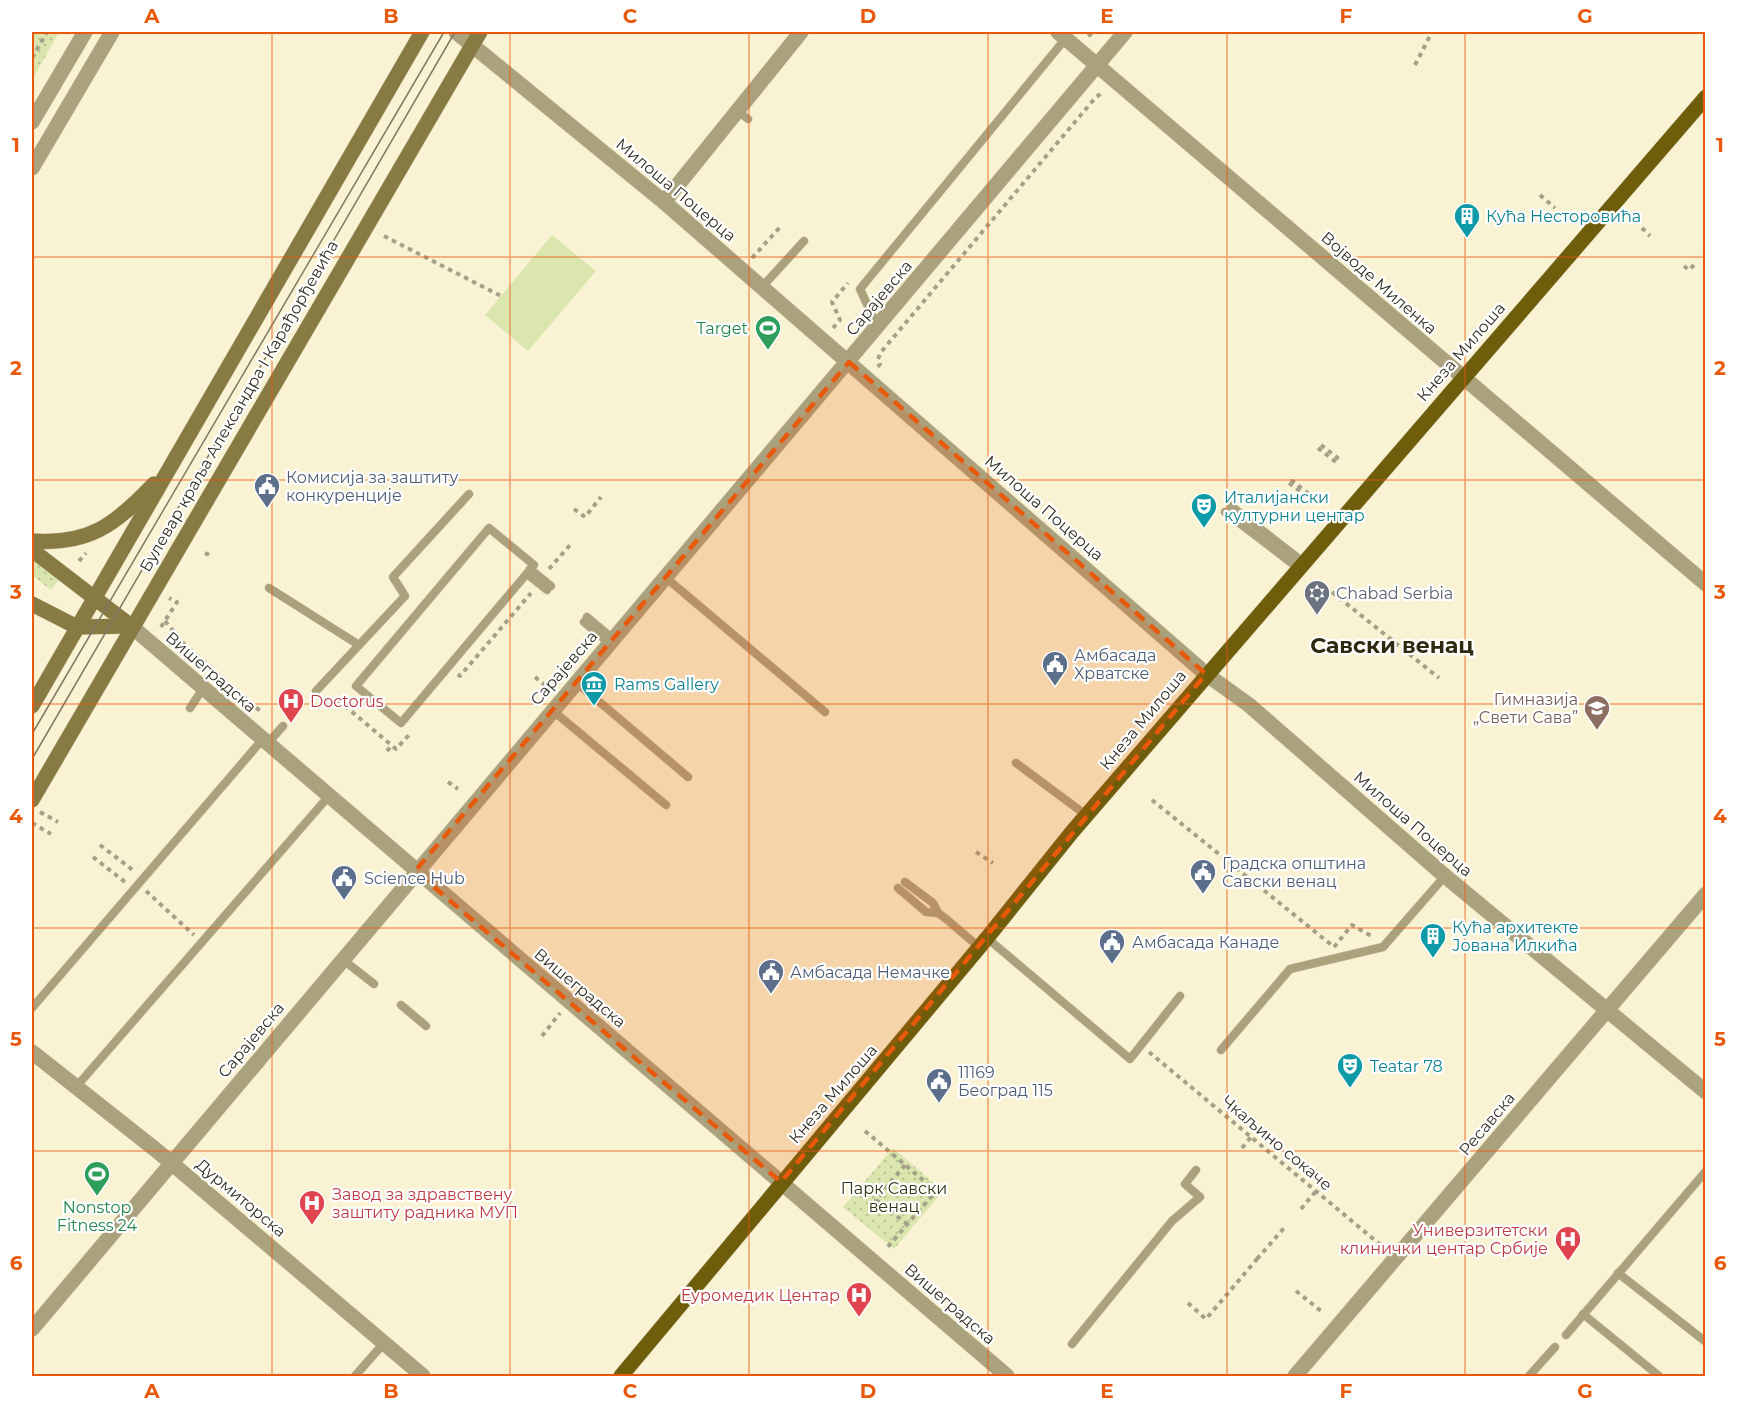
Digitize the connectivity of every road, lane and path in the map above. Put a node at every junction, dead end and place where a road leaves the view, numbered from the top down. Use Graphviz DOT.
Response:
graph roads {
  1 [pos="47,32"];
  2 [pos="85,32"];
  3 [pos="112,32"];
  4 [pos="423,32"];
  5 [pos="456,32"];
  6 [pos="801,32"];
  7 [pos="1094,32"];
  8 [pos="1125,32"];
  9 [pos="1432,32"];
  10 [pos="1062,35"];
  11 [pos="1088,36"];
  12 [pos="476,37"];
  13 [pos="32,56"];
  14 [pos="1096,64"];
  15 [pos="1414,65"];
  16 [pos="1109,89"];
  17 [pos="1706,97"];
  18 [pos="32,122"];
  19 [pos="32,168"];
  20 [pos="1540,195"];
  21 [pos="664,202"];
  22 [pos="1555,208"];
  23 [pos="781,226"];
  24 [pos="1642,228"];
  25 [pos="384,236"];
  26 [pos="1650,236"];
  27 [pos="804,241"];
  28 [pos="752,259"];
  29 [pos="1694,265"];
  30 [pos="1684,266"];
  31 [pos="762,287"];
  32 [pos="501,296"];
  33 [pos="840,320"];
  34 [pos="878,327"];
  35 [pos="832,329"];
  36 [pos="849,362"];
  37 [pos="878,367"];
  38 [pos="1463,378"];
  39 [pos="1319,447"];
  40 [pos="1337,461"];
  41 [pos="171,466"];
  42 [pos="1290,482"];
  43 [pos="469,494"];
  44 [pos="1308,495"];
  45 [pos="601,497"];
  46 [pos="574,509"];
  47 [pos="1228,509"];
  48 [pos="32,541"];
  49 [pos="570,545"];
  50 [pos="32,550"];
  51 [pos="89,551"];
  52 [pos="205,553"];
  53 [pos="213,557"];
  54 [pos="557,560"];
  55 [pos="79,561"];
  56 [pos="1301,565"];
  57 [pos="529,571"];
  58 [pos="665,577"];
  59 [pos="1706,584"];
  60 [pos="269,588"];
  61 [pos="549,588"];
  62 [pos="1332,592"];
  63 [pos="94,598"];
  64 [pos="169,598"];
  65 [pos="32,604"];
  66 [pos="585,619"];
  67 [pos="165,621"];
  68 [pos="131,626"];
  69 [pos="77,627"];
  70 [pos="161,627"];
  71 [pos="611,641"];
  72 [pos="359,645"];
  73 [pos="1206,674"];
  74 [pos="535,677"];
  75 [pos="1439,678"];
  76 [pos="576,682"];
  77 [pos="546,686"];
  78 [pos="316,691"];
  79 [pos="198,696"];
  80 [pos="32,706"];
  81 [pos="190,708"];
  82 [pos="552,710"];
  83 [pos="825,711"];
  84 [pos="267,718"];
  85 [pos="283,726"];
  86 [pos="265,742"];
  87 [pos="392,746"];
  88 [pos="387,751"];
  89 [pos="1016,763"];
  90 [pos="688,777"];
  91 [pos="448,782"];
  92 [pos="458,789"];
  93 [pos="328,797"];
  94 [pos="32,800"];
  95 [pos="1152,800"];
  96 [pos="666,805"];
  97 [pos="32,807"];
  98 [pos="1086,815"];
  99 [pos="58,822"];
  100 [pos="32,823"];
  101 [pos="51,834"];
  102 [pos="100,846"];
  103 [pos="976,852"];
  104 [pos="93,857"];
  105 [pos="993,863"];
  106 [pos="415,871"];
  107 [pos="1445,876"];
  108 [pos="905,882"];
  109 [pos="137,883"];
  110 [pos="898,888"];
  111 [pos="1706,894"];
  112 [pos="938,913"];
  113 [pos="201,941"];
  114 [pos="1380,941"];
  115 [pos="983,943"];
  116 [pos="342,959"];
  117 [pos="374,984"];
  118 [pos="1180,996"];
  119 [pos="401,1005"];
  120 [pos="32,1008"];
  121 [pos="562,1010"];
  122 [pos="1608,1010"];
  123 [pos="426,1026"];
  124 [pos="542,1036"];
  125 [pos="1142,1046"];
  126 [pos="1221,1050"];
  127 [pos="32,1052"];
  128 [pos="75,1087"];
  129 [pos="1706,1092"];
  130 [pos="865,1131"];
  131 [pos="1251,1137"];
  132 [pos="1242,1148"];
  133 [pos="171,1163"];
  134 [pos="905,1165"];
  135 [pos="1196,1170"];
  136 [pos="1706,1171"];
  137 [pos="781,1182"];
  138 [pos="1316,1191"];
  139 [pos="1301,1209"];
  140 [pos="907,1224"];
  141 [pos="1284,1228"];
  142 [pos="884,1250"];
  143 [pos="1397,1258"];
  144 [pos="1618,1273"];
  145 [pos="1296,1291"];
  146 [pos="1188,1303"];
  147 [pos="1321,1311"];
  148 [pos="1583,1314"];
  149 [pos="32,1329"];
  150 [pos="1566,1335"];
  151 [pos="384,1342"];
  152 [pos="1706,1342"];
  153 [pos="1072,1344"];
  154 [pos="1555,1347"];
  155 [pos="355,1377"];
  156 [pos="423,1377"];
  157 [pos="621,1377"];
  158 [pos="1007,1377"];
  159 [pos="1295,1377"];
  160 [pos="1529,1377"];
  161 [pos="1659,1377"];
  1 -- 13 [label="path"];
  2 -- 18 [label="street"];
  3 -- 19 [label="street"];
  4 -- 41 [label="main road, Булевар краља Александра I Карађорђевића"];
  5 -- 12 [label="street, Милоша Поцерца"];
  6 -- 21 [label="street"];
  7 -- 11 [label="path"];
  8 -- 14 [label="street, Сарајевска"];
  9 -- 15 [label="path"];
  10 -- 14 [label="street, Војводе Миленка"];
  10 -- 34 [label="lane"];
  12 -- 21 [label="street, Милоша Поцерца"];
  12 -- 68 [label="main road, Булевар краља Александра I Карађорђевића"];
  14 -- 34 [label="street, Сарајевска"];
  14 -- 38 [label="street, Војводе Миленка"];
  16 -- 37 [label="path"];
  17 -- 38 [label="main road, Кнеза Милоша"];
  20 -- 22 [label="path"];
  21 -- 31 [label="street, Милоша Поцерца"];
  23 -- 28 [label="path"];
  24 -- 26 [label="path"];
  25 -- 32 [label="path"];
  27 -- 31 [label="lane"];
  29 -- 30 [label="path"];
  31 -- 36 [label="street, Милоша Поцерца"];
  33 -- 35 [label="path"];
  34 -- 36 [label="street, Сарајевска"];
  36 -- 58 [label="street, Сарајевска"];
  36 -- 73 [label="street, Милоша Поцерца"];
  38 -- 56 [label="main road, Кнеза Милоша"];
  38 -- 59 [label="street, Војводе Миленка"];
  39 -- 40 [label="path"];
  41 -- 48 [label="main road"];
  41 -- 63 [label="main road, Булевар краља Александра I Карађорђевића"];
  42 -- 44 [label="path"];
  43 -- 72 [label="lane"];
  45 -- 46 [label="path"];
  47 -- 56 [label="lane"];
  49 -- 54 [label="path"];
  50 -- 63 [label="main road"];
  51 -- 55 [label="path"];
  52 -- 53 [label="path"];
  56 -- 73 [label="main road, Кнеза Милоша"];
  57 -- 57 [label="lane"];
  57 -- 61 [label="lane"];
  58 -- 71 [label="street, Сарајевска"];
  58 -- 83 [label="lane"];
  60 -- 72 [label="lane"];
  62 -- 75 [label="path"];
  63 -- 68 [label="main road"];
  63 -- 69 [label="main road, Булевар краља Александра I Карађорђевића"];
  64 -- 67 [label="path"];
  65 -- 69 [label="main road"];
  66 -- 71 [label="lane"];
  67 -- 70 [label="path"];
  67 -- 84 [label="path"];
  68 -- 69 [label="main road"];
  68 -- 86 [label="street, Вишеградска"];
  68 -- 94 [label="main road, Булевар краља Александра I Карађорђевића"];
  69 -- 80 [label="main road, Булевар краља Александра I Карађорђевића"];
  71 -- 76 [label="street, Сарајевска"];
  72 -- 78 [label="lane"];
  73 -- 98 [label="main road, Кнеза Милоша"];
  73 -- 107 [label="street, Милоша Поцерца"];
  74 -- 77 [label="path"];
  76 -- 82 [label="street, Сарајевска"];
  76 -- 90 [label="lane"];
  79 -- 81 [label="lane"];
  82 -- 96 [label="lane"];
  82 -- 106 [label="street, Сарајевска"];
  85 -- 86 [label="lane"];
  86 -- 93 [label="street, Вишеградска"];
  86 -- 109 [label="lane"];
  87 -- 88 [label="path"];
  89 -- 98 [label="lane"];
  91 -- 92 [label="path"];
  93 -- 106 [label="street, Вишеградска"];
  93 -- 113 [label="lane"];
  95 -- 114 [label="path"];
  97 -- 99 [label="path"];
  98 -- 115 [label="main road, Кнеза Милоша"];
  100 -- 101 [label="path"];
  102 -- 109 [label="path"];
  103 -- 105 [label="path"];
  104 -- 109 [label="path"];
  106 -- 116 [label="street, Сарајевска"];
  106 -- 137 [label="street, Вишеградска"];
  107 -- 122 [label="street, Милоша Поцерца"];
  107 -- 126 [label="lane"];
  108 -- 112 [label="lane"];
  109 -- 113 [label="path"];
  109 -- 120 [label="lane"];
  110 -- 112 [label="lane"];
  111 -- 122 [label="street, Ресавска"];
  112 -- 115 [label="lane"];
  113 -- 128 [label="lane"];
  115 -- 125 [label="lane"];
  115 -- 137 [label="main road, Кнеза Милоша"];
  116 -- 117 [label="lane"];
  116 -- 133 [label="street, Сарајевска"];
  118 -- 125 [label="lane"];
  119 -- 123 [label="lane"];
  121 -- 124 [label="path"];
  122 -- 129 [label="street, Милоша Поцерца"];
  122 -- 143 [label="street, Ресавска"];
  125 -- 131 [label="path, Чкаљино сокаче"];
  127 -- 128 [label="street, Дурмиторска"];
  128 -- 133 [label="street, Дурмиторска"];
  130 -- 134 [label="path"];
  131 -- 132 [label="path"];
  131 -- 138 [label="path, Чкаљино сокаче"];
  133 -- 149 [label="street, Сарајевска"];
  133 -- 151 [label="street, Дурмиторска"];
  134 -- 140 [label="path"];
  134 -- 140 [label="path"];
  135 -- 153 [label="lane"];
  136 -- 144 [label="lane"];
  137 -- 157 [label="main road, Кнеза Милоша"];
  137 -- 158 [label="street, Вишеградска"];
  138 -- 139 [label="path"];
  138 -- 143 [label="path, Чкаљино сокаче"];
  140 -- 142 [label="path"];
  141 -- 146 [label="path"];
  143 -- 159 [label="street, Ресавска"];
  144 -- 148 [label="lane"];
  144 -- 152 [label="lane"];
  145 -- 147 [label="path"];
  148 -- 150 [label="lane"];
  148 -- 161 [label="lane"];
  151 -- 155 [label="lane"];
  151 -- 156 [label="street, Дурмиторска"];
  154 -- 160 [label="lane"];
}
